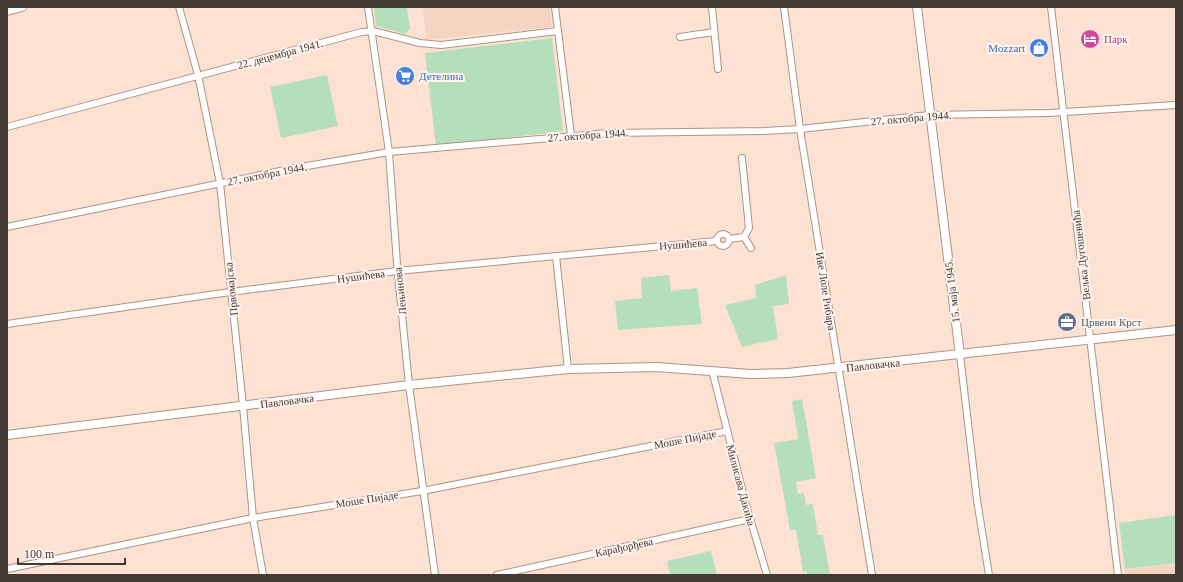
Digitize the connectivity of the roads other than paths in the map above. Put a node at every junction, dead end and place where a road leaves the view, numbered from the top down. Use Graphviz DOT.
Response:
graph roads {
  1 [pos="22,7"];
  2 [pos="179,7"];
  3 [pos="368,7"];
  4 [pos="555,7"];
  5 [pos="712,7"];
  6 [pos="784,7"];
  7 [pos="917,7"];
  8 [pos="1051,7"];
  9 [pos="7,11"];
  10 [pos="373,31"];
  11 [pos="558,31"];
  12 [pos="714,32"];
  13 [pos="680,37"];
  14 [pos="718,69"];
  15 [pos="198,75"];
  16 [pos="1176,105"];
  17 [pos="1063,112"];
  18 [pos="929,115"];
  19 [pos="7,127"];
  20 [pos="800,129"];
  21 [pos="571,135"];
  22 [pos="389,152"];
  23 [pos="742,158"];
  24 [pos="220,183"];
  25 [pos="7,227"];
  26 [pos="744,237"];
  27 [pos="750,248"];
  28 [pos="556,256"];
  29 [pos="398,271"];
  30 [pos="231,292"];
  31 [pos="7,324"];
  32 [pos="1176,330"];
  33 [pos="1091,340"];
  34 [pos="960,355"];
  35 [pos="839,368"];
  36 [pos="568,370"];
  37 [pos="712,370"];
  38 [pos="409,385"];
  39 [pos="243,406"];
  40 [pos="727,431"];
  41 [pos="7,435"];
  42 [pos="422,490"];
  43 [pos="252,518"];
  44 [pos="750,519"];
  45 [pos="7,569"];
  46 [pos="262,575"];
  47 [pos="435,575"];
  48 [pos="498,575"];
  49 [pos="767,575"];
  50 [pos="872,575"];
  51 [pos="989,575"];
  52 [pos="1118,575"];
  1 -- 9 [label="street"];
  2 -- 15 [label="street, Првомајска"];
  3 -- 10 [label="street, Лењинова"];
  4 -- 11 [label="street"];
  5 -- 12 [label="street"];
  6 -- 20 [label="street, Иве Лоле Рибара"];
  7 -- 18 [label="street, 15. маја 1945."];
  8 -- 17 [label="street, Вељка Дугошевића"];
  10 -- 11 [label="street, 22. децембра 1941."];
  10 -- 15 [label="street, 22. децембра 1941."];
  10 -- 22 [label="street, Лењинова"];
  11 -- 21 [label="street"];
  12 -- 13 [label="street"];
  12 -- 14 [label="street"];
  15 -- 19 [label="street, 22. децембра 1941."];
  15 -- 24 [label="street, Првомајска"];
  16 -- 17 [label="street, 27. октобра 1944."];
  17 -- 18 [label="street, 27. октобра 1944."];
  17 -- 33 [label="street, Вељка Дугошевића"];
  18 -- 20 [label="street, 27. октобра 1944."];
  18 -- 34 [label="street, 15. маја 1945."];
  20 -- 21 [label="street, 27. октобра 1944."];
  20 -- 35 [label="street, Иве Лоле Рибара"];
  21 -- 22 [label="street, 27. октобра 1944."];
  22 -- 24 [label="street, 27. октобра 1944."];
  22 -- 29 [label="street, Лењинова"];
  23 -- 26 [label="street"];
  24 -- 25 [label="street, 27. октобра 1944."];
  24 -- 30 [label="street, Првомајска"];
  26 -- 27 [label="street"];
  26 -- 28 [label="street, Нушићева"];
  28 -- 29 [label="street, Нушићева"];
  28 -- 36 [label="street"];
  29 -- 30 [label="street, Нушићева"];
  29 -- 38 [label="street, Лењинова"];
  30 -- 31 [label="street, Нушићева"];
  30 -- 39 [label="street, Првомајска"];
  32 -- 33 [label="street, Павловачка"];
  33 -- 34 [label="street, Павловачка"];
  33 -- 52 [label="street, Вељка Дугошевића"];
  34 -- 35 [label="street, Павловачка"];
  34 -- 51 [label="street, 15. маја 1945."];
  35 -- 37 [label="street, Павловачка"];
  35 -- 50 [label="street, Иве Лоле Рибара"];
  36 -- 37 [label="street, Павловачка"];
  36 -- 38 [label="street, Павловачка"];
  37 -- 40 [label="street, Милисава Дакића"];
  38 -- 39 [label="street, Павловачка"];
  38 -- 42 [label="street, Лењинова"];
  39 -- 41 [label="street, Павловачка"];
  39 -- 43 [label="street, Првомајска"];
  40 -- 42 [label="street, Моше Пијаде"];
  40 -- 44 [label="street, Милисава Дакића"];
  42 -- 43 [label="street, Моше Пијаде"];
  42 -- 47 [label="street, Лењинова"];
  43 -- 45 [label="street, Моше Пијаде"];
  43 -- 46 [label="street, Првомајска"];
  44 -- 48 [label="street, Карађорђева"];
  44 -- 49 [label="street, Милисава Дакића"];
}
